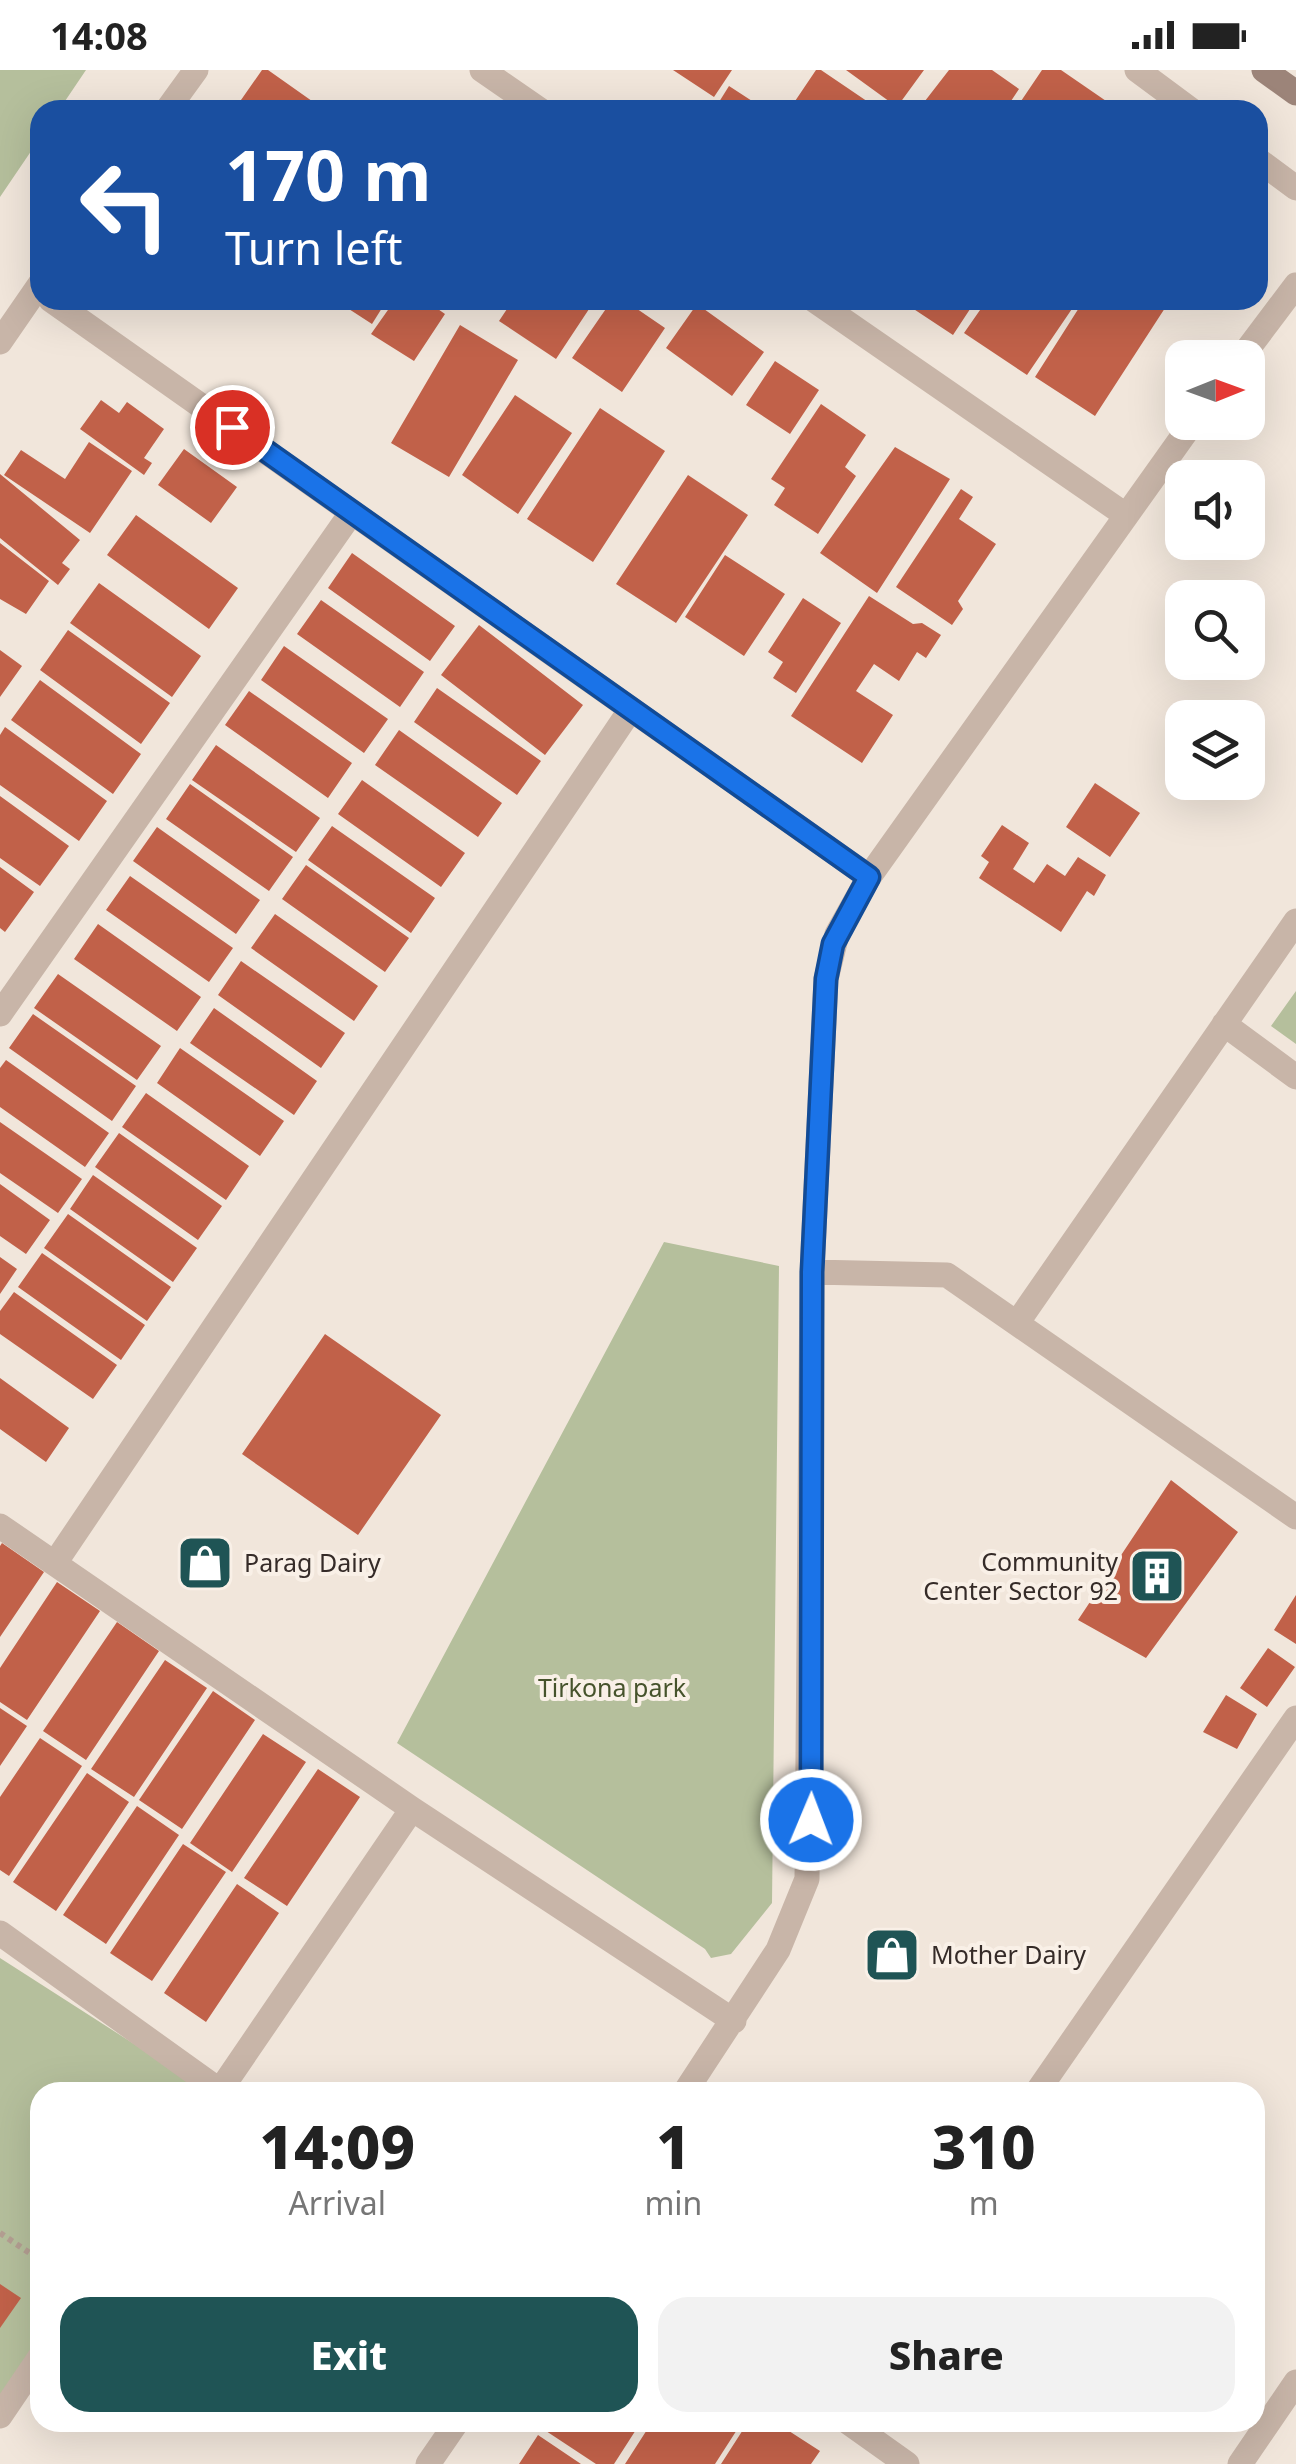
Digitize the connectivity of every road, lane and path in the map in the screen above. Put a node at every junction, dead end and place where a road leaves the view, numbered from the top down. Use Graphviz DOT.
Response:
graph roads {
  1 [pos="196,70"];
  2 [pos="482,70"];
  3 [pos="1137,70"];
  4 [pos="1264,70"];
  5 [pos="1296,93"];
  6 [pos="174,100"];
  7 [pos="526,100"];
  8 [pos="1177,100"];
  9 [pos="1268,167"];
  10 [pos="1296,188"];
  11 [pos="1296,285"];
  12 [pos="30,306"];
  13 [pos="69,310"];
  14 [pos="828,310"];
  15 [pos="1255,340"];
  16 [pos="0,342"];
  17 [pos="1180,440"];
  18 [pos="352,512"];
  19 [pos="1124,514"];
  20 [pos="631,709"];
  21 [pos="869,877"];
  22 [pos="1296,921"];
  23 [pos="0,1014"];
  24 [pos="1224,1024"];
  25 [pos="1296,1077"];
  26 [pos="812,1272"];
  27 [pos="1016,1323"];
  28 [pos="1296,1517"];
  29 [pos="0,1526"];
  30 [pos="54,1563"];
  31 [pos="1296,1718"];
  32 [pos="412,1809"];
  33 [pos="0,1932"];
  34 [pos="734,2021"];
  35 [pos="206,2082"];
  36 [pos="227,2082"];
  37 [pos="693,2082"];
  38 [pos="1044,2082"];
  39 [pos="0,2232"];
  40 [pos="30,2253"];
  41 [pos="30,2371"];
  42 [pos="1296,2382"];
  43 [pos="1,2413"];
  44 [pos="1265,2427"];
  45 [pos="450,2432"];
  46 [pos="862,2432"];
  47 [pos="1262,2432"];
  48 [pos="428,2464"];
  49 [pos="906,2464"];
  50 [pos="1240,2464"];
  1 -- 6 [label="street"];
  2 -- 7 [label="street"];
  3 -- 8 [label="street"];
  4 -- 5 [label="street"];
  9 -- 10 [label="street"];
  11 -- 15 [label="street"];
  12 -- 16 [label="street"];
  13 -- 18 [label="street"];
  14 -- 19 [label="street"];
  17 -- 19 [label="street"];
  18 -- 20 [label="street"];
  18 -- 23 [label="street"];
  19 -- 21 [label="street"];
  20 -- 21 [label="street"];
  20 -- 30 [label="street"];
  21 -- 26 [label="street"];
  22 -- 24 [label="street"];
  24 -- 25 [label="street"];
  24 -- 27 [label="street"];
  26 -- 27 [label="street"];
  26 -- 34 [label="street"];
  27 -- 28 [label="street"];
  29 -- 30 [label="street"];
  30 -- 32 [label="street"];
  31 -- 38 [label="street"];
  32 -- 34 [label="street"];
  32 -- 36 [label="street"];
  33 -- 35 [label="street"];
  34 -- 37 [label="street"];
  39 -- 40 [label="path"];
  41 -- 43 [label="street"];
  42 -- 44 [label="street"];
  45 -- 48 [label="street"];
  46 -- 49 [label="street"];
  47 -- 50 [label="street"];
}
